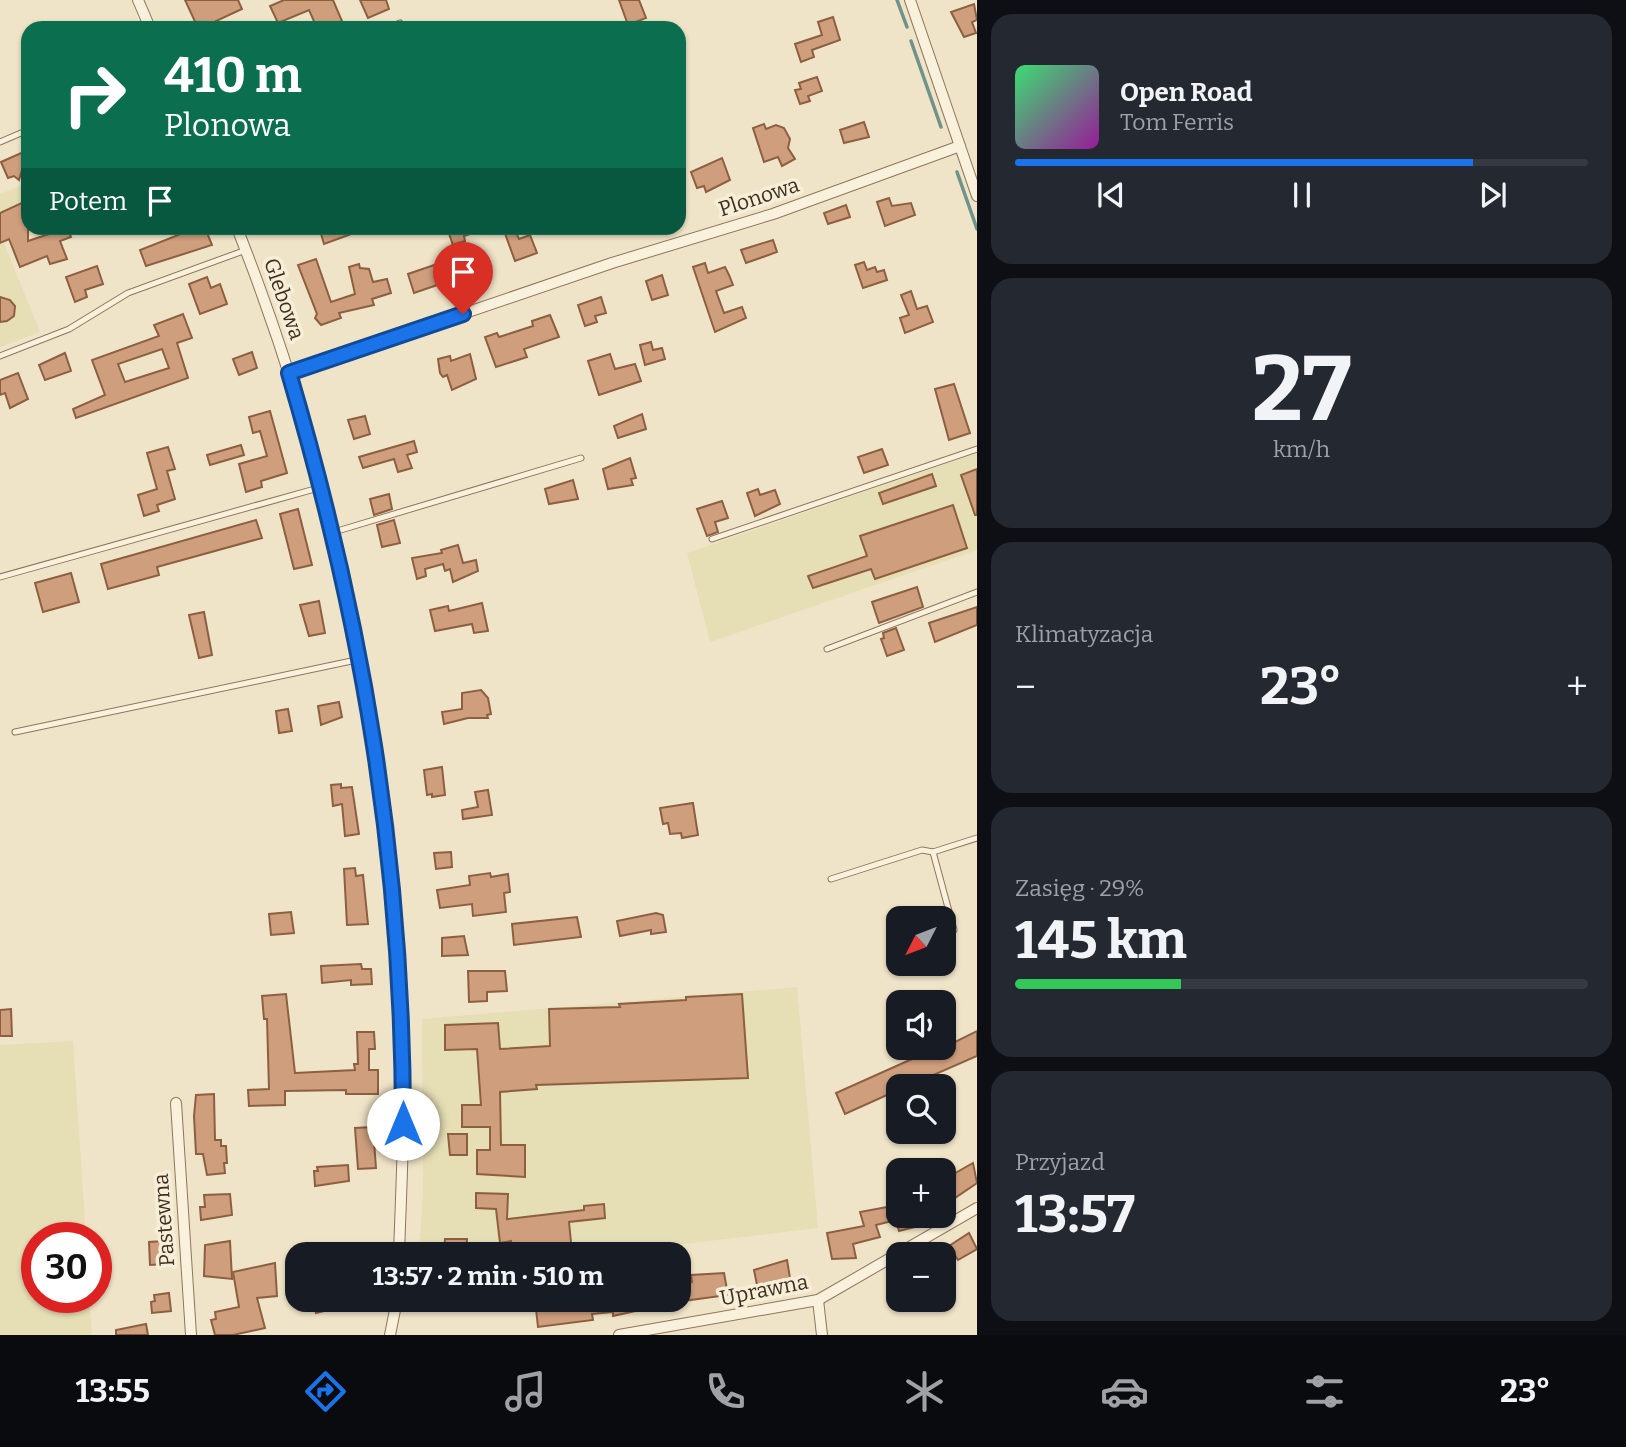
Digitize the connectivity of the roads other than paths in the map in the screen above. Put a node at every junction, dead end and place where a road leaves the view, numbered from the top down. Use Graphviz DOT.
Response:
graph roads {
  1 [pos="138,0"];
  2 [pos="910,0"];
  3 [pos="147,21"];
  4 [pos="21,133"];
  5 [pos="0,142"];
  6 [pos="960,146"];
  7 [pos="977,196"];
  8 [pos="240,235"];
  9 [pos="246,250"];
  10 [pos="0,356"];
  11 [pos="289,373"];
  12 [pos="977,449"];
  13 [pos="581,458"];
  14 [pos="322,486"];
  15 [pos="334,532"];
  16 [pos="712,539"];
  17 [pos="0,577"];
  18 [pos="977,592"];
  19 [pos="827,649"];
  20 [pos="360,659"];
  21 [pos="15,732"];
  22 [pos="977,838"];
  23 [pos="933,852"];
  24 [pos="831,879"];
  25 [pos="948,906"];
  26 [pos="176,1103"];
  27 [pos="977,1208"];
  28 [pos="399,1242"];
  29 [pos="818,1300"];
  30 [pos="395,1312"];
  31 [pos="191,1335"];
  32 [pos="390,1335"];
  33 [pos="619,1335"];
  34 [pos="822,1335"];
  1 -- 3 [label="street"];
  2 -- 6 [label="street"];
  4 -- 5 [label="lane"];
  6 -- 7 [label="street"];
  6 -- 11 [label="street, Plonowa"];
  8 -- 9 [label="street, Glebowa"];
  9 -- 10 [label="lane"];
  9 -- 11 [label="street, Glebowa"];
  11 -- 14 [label="street, Glebowa"];
  12 -- 16 [label="lane"];
  13 -- 15 [label="lane"];
  14 -- 15 [label="street, Glebowa"];
  14 -- 17 [label="lane"];
  15 -- 20 [label="street, Glebowa"];
  18 -- 19 [label="lane"];
  20 -- 21 [label="lane"];
  20 -- 28 [label="street, Glebowa"];
  22 -- 23 [label="lane"];
  23 -- 24 [label="lane"];
  23 -- 25 [label="lane"];
  26 -- 31 [label="street, Pastewna"];
  27 -- 29 [label="street, Uprawna"];
  29 -- 33 [label="street, Uprawna"];
  29 -- 34 [label="street"];
  30 -- 32 [label="street"];
}
